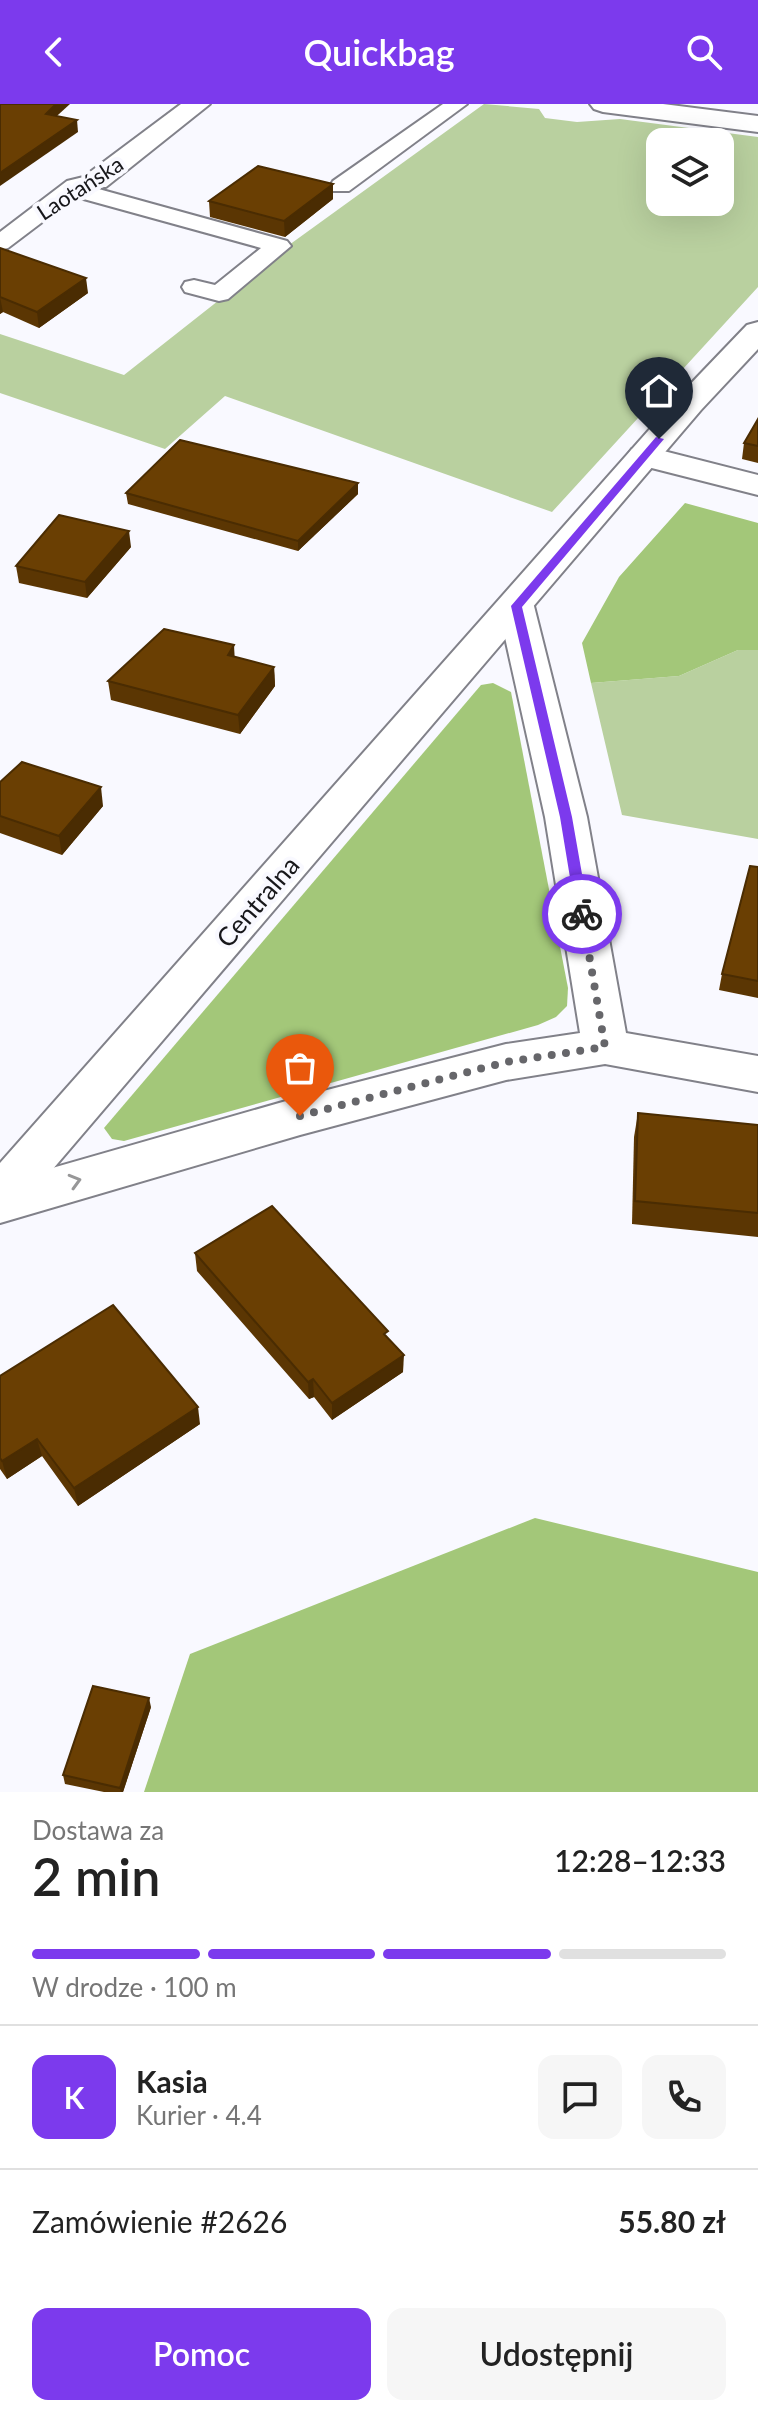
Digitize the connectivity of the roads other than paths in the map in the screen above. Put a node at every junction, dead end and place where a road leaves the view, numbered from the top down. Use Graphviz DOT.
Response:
graph roads {
  1 [pos="197,104"];
  2 [pos="457,104"];
  3 [pos="603,104"];
  4 [pos="758,124"];
  5 [pos="341,186"];
  6 [pos="87,193"];
  7 [pos="248,226"];
  8 [pos="0,243"];
  9 [pos="194,287"];
  10 [pos="758,331"];
  11 [pos="644,456"];
  12 [pos="758,485"];
  13 [pos="516,606"];
  14 [pos="605,1047"];
  15 [pos="758,1074"];
  16 [pos="0,1200"];
  1 -- 6 [label="street, Laotańska"];
  2 -- 5 [label="lane"];
  3 -- 4 [label="street"];
  6 -- 7 [label="lane"];
  6 -- 8 [label="lane, Laotańska"];
  6 -- 9 [label="lane"];
  10 -- 11 [label="street, Centralna"];
  11 -- 12 [label="street"];
  11 -- 13 [label="street, Centralna"];
  13 -- 14 [label="street"];
  13 -- 16 [label="street, Centralna"];
  14 -- 15 [label="street, Centralna"];
  16 -- 14 [label="street, Centralna, one-way"];
}
